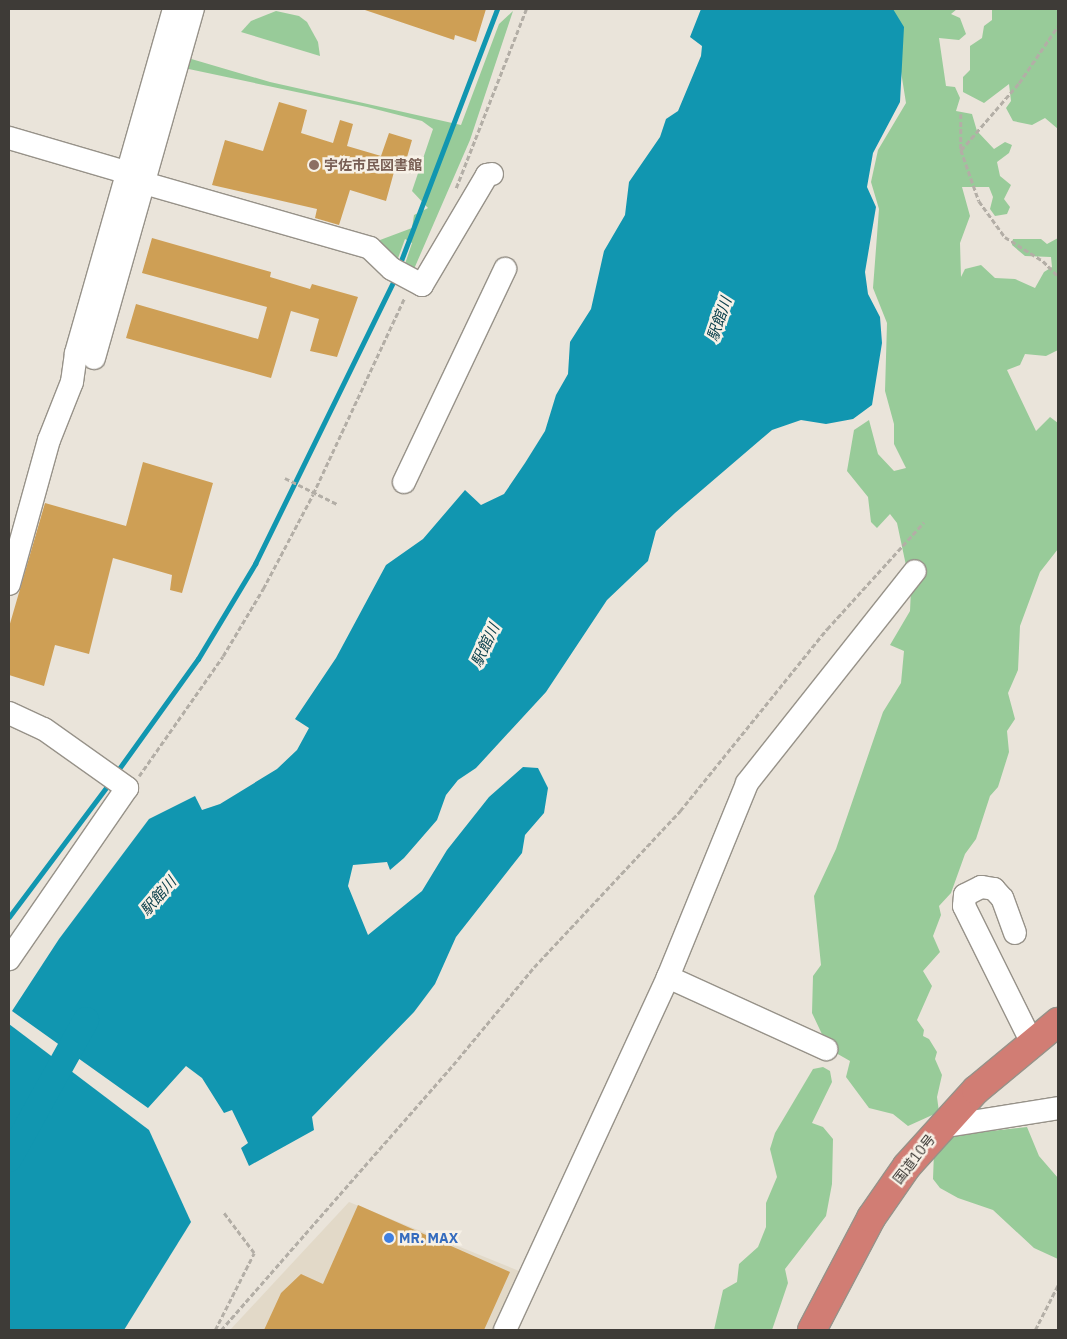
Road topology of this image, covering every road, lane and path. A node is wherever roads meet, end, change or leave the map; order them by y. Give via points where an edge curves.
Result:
1 (174, 9) edge
2 (193, 9) edge
3 (526, 9) edge
4 (1058, 26) edge
5 (962, 114) dead end
6 (9, 138) edge
7 (962, 150) junction
8 (492, 174) dead end
9 (139, 178) junction
10 (456, 190) dead end
11 (505, 269) dead end
12 (1058, 276) edge
13 (413, 280) junction
14 (285, 478) dead end
15 (404, 482) dead end
16 (312, 494) junction
17 (337, 504) dead end
18 (924, 522) dead end
19 (915, 571) dead end
20 (9, 584) edge
21 (9, 713) edge
22 (127, 788) junction
23 (1015, 933) dead end
24 (9, 959) edge
25 (668, 977) junction
26 (1058, 1022) edge
27 (1031, 1041) junction
28 (826, 1049) dead end
29 (1058, 1108) edge
30 (940, 1126) junction
31 (223, 1212) dead end
32 (1058, 1285) edge
33 (214, 1330) edge
34 (221, 1330) edge
35 (505, 1330) edge
36 (812, 1330) edge
37 (1035, 1330) edge

1 - 9 street
2 - 9 street
3 - 10 path
4 - 7 path via 1023,78
5 - 7 path
6 - 9 street
7 - 12 path via 975,192 998,229
8 - 13 street via 487,175 425,283
9 - 13 street via 370,248 392,269
9 - 20 street via 85,356 49,440
11 - 15 street
13 - 16 path
14 - 16 path
16 - 17 path
16 - 22 path via 223,656
18 - 34 path via 827,629 680,811 534,967 454,1065
19 - 25 street via 747,783
21 - 22 street via 44,730
22 - 24 street
23 - 27 street via 1002,898 994,889 982,887 965,895 964,906
25 - 28 street
25 - 35 street
26 - 27 highway, 国道10号
27 - 30 highway, 国道10号
29 - 30 street
30 - 36 highway, 国道10号 via 871,1218
31 - 33 path via 254,1253
32 - 37 path

